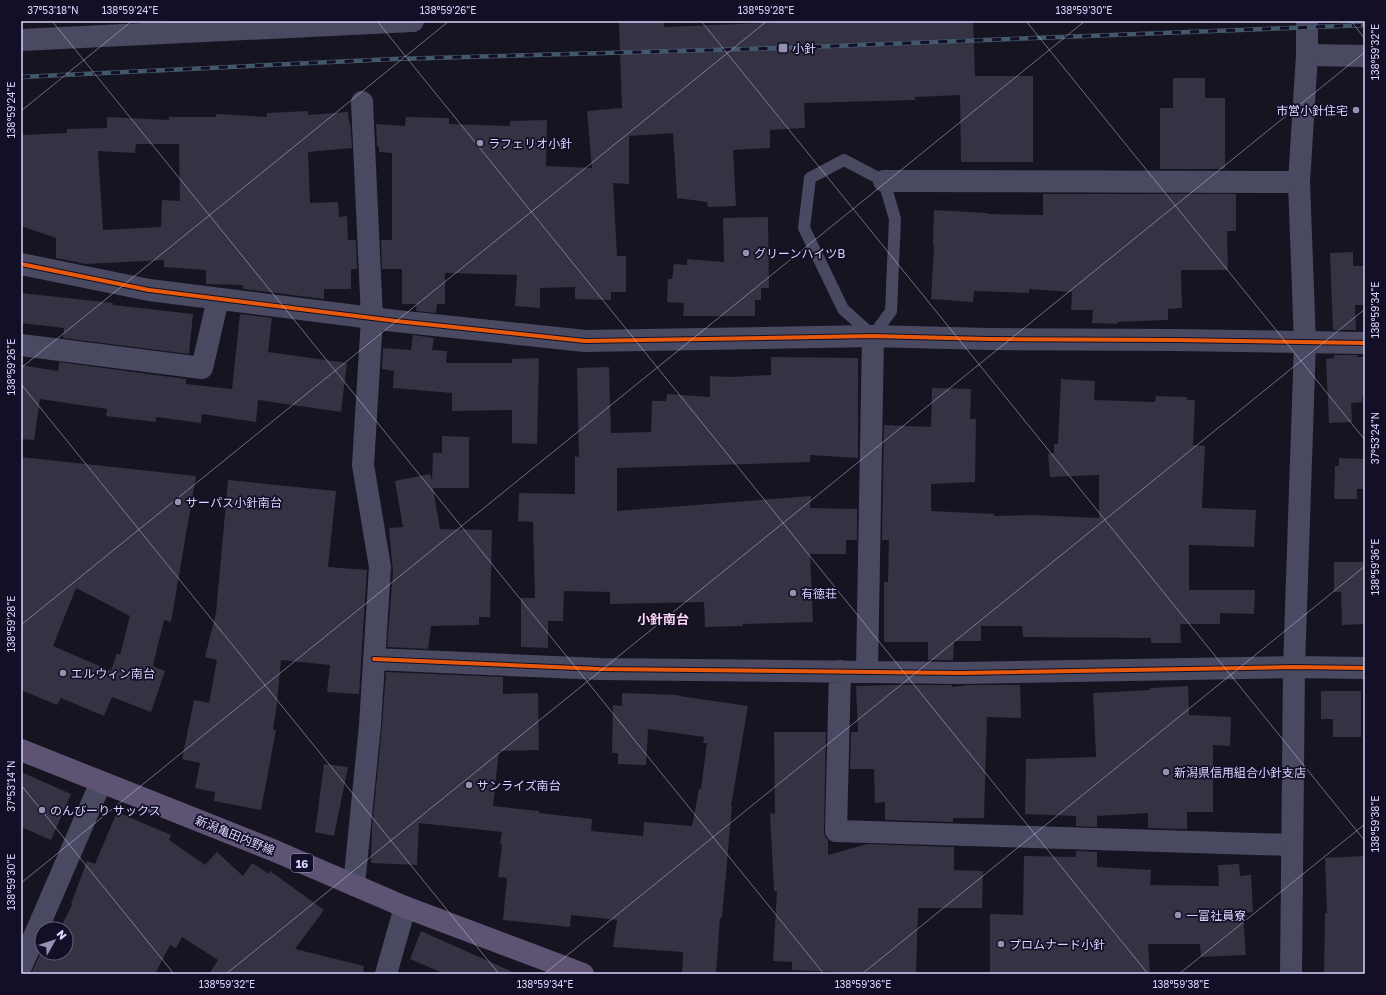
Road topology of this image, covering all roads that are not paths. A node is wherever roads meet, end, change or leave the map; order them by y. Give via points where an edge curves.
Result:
1 (412, 21) edge
2 (1307, 21) edge
3 (359, 22) edge
4 (21, 40) edge
5 (1307, 55) junction
6 (1365, 56) edge
7 (362, 102) dead end
8 (884, 181) junction
9 (1299, 182) junction
10 (21, 264) edge
11 (218, 298) junction
12 (372, 318) junction
13 (873, 336) junction
14 (1305, 343) junction
15 (1365, 343) edge
16 (21, 345) edge
17 (374, 659) junction
18 (1294, 667) junction
19 (1365, 668) edge
20 (840, 671) junction
21 (866, 672) junction
22 (21, 750) edge
23 (101, 782) junction
24 (1292, 845) junction
25 (354, 885) junction
26 (405, 907) junction
27 (21, 967) edge
28 (386, 974) edge
29 (584, 974) edge
30 (1291, 974) edge

1 - 3 street
2 - 5 street
3 - 4 street
5 - 6 street
5 - 9 street
7 - 12 street
8 - 9 street
8 - 13 lane via 895,219 891,312
8 - 13 lane via 844,160 810,178 804,228 843,309
9 - 14 street
10 - 11 street via 149,290
11 - 12 street
11 - 16 street via 202,368
12 - 13 street via 585,341
12 - 17 street via 362,465 380,567
13 - 14 street
13 - 21 street
14 - 15 street
14 - 18 street
17 - 20 street via 600,669
17 - 25 street
18 - 19 street
18 - 21 street via 961,673
18 - 24 street
20 - 21 street
20 - 24 street via 836,831
22 - 23 main road, 新潟亀田内野線 / 16
23 - 25 main road, 新潟亀田内野線 / 16
23 - 27 street
24 - 30 street
25 - 26 main road, 新潟亀田内野線 / 16
26 - 28 street
26 - 29 main road, 新潟亀田内野線 / 16

